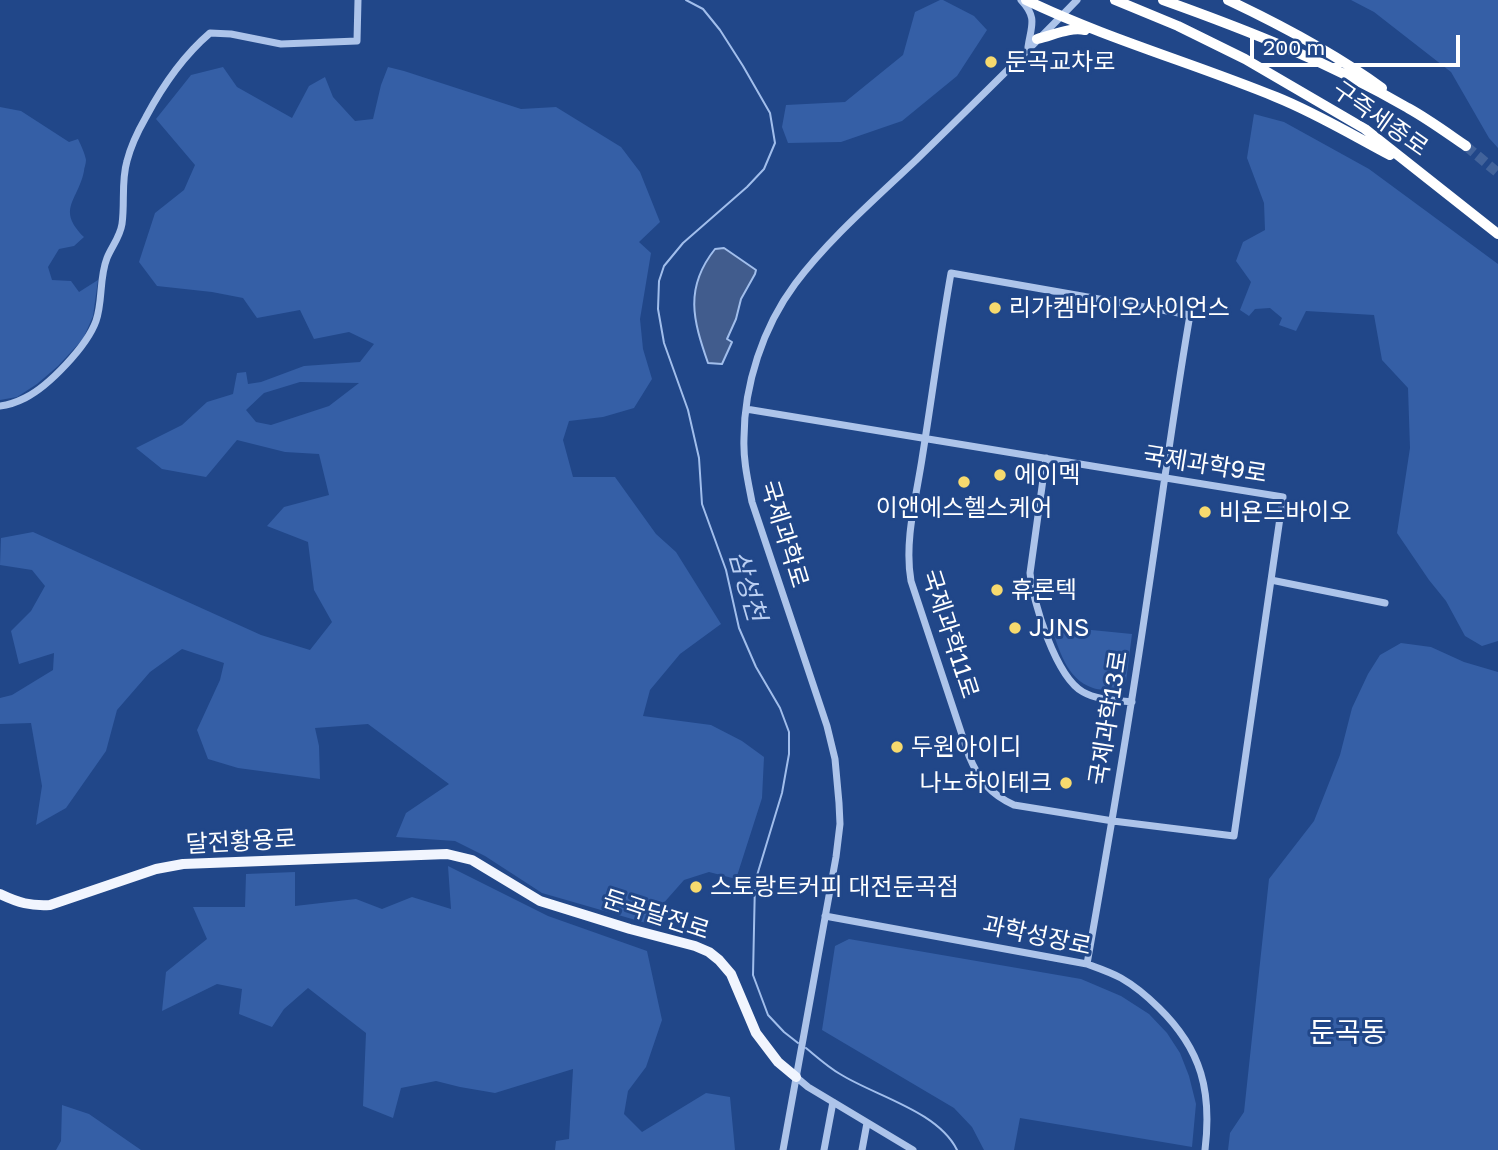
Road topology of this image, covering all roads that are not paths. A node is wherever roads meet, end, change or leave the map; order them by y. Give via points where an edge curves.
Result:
1 (358, 0) edge
2 (1021, 0) edge
3 (1026, 0) edge
4 (1077, 0) edge
5 (1115, 0) edge
6 (1163, 0) edge
7 (1228, 0) edge
8 (1061, 17) junction
9 (1100, 32) junction
10 (1037, 39) junction
11 (1028, 49) junction
12 (1409, 108) junction
13 (1466, 146) tunnel mouth
14 (1412, 165) junction
15 (1498, 234) edge
16 (0, 406) edge
17 (746, 409) junction
18 (925, 439) junction
19 (1045, 458) junction
20 (1165, 478) junction
21 (1271, 580) junction
22 (1385, 603) dead end
23 (1132, 702) junction
24 (1112, 821) junction
25 (489, 870) joint
26 (0, 894) edge
27 (825, 916) junction
28 (1087, 964) junction
29 (796, 1077) junction
30 (833, 1102) junction
31 (867, 1124) junction
32 (900, 1146) edge
33 (783, 1150) edge
34 (824, 1150) edge
35 (862, 1150) edge
36 (913, 1150) edge
37 (1205, 1150) edge

1 - 16 street via 357,41 281,44 210,33 182,60 131,146 122,226 107,258 97,319 88,338 45,384 27,397
2 - 11 street via 1032,14
3 - 8 highway
4 - 8 street, 국제과학로
5 - 14 highway, 구즉세종로 via 1245,59 1365,129
6 - 12 highway, 구즉세종로 via 1277,43
7 - 12 highway via 1364,75
8 - 9 highway
8 - 10 street, 국제과학로
9 - 10 highway via 1067,30
9 - 14 highway via 1313,113
10 - 11 street, 국제과학로
11 - 17 street, 국제과학로 via 839,234 796,283 763,343
12 - 13 highway, 구즉세종로
14 - 15 highway, 구즉세종로
17 - 18 street, 국제과학9로
17 - 27 street, 국제과학로 via 744,440 752,502 835,759 840,824
18 - 19 street, 국제과학9로
18 - 20 street, 국제과학11로 via 951,273 1190,315
18 - 24 street, 국제과학11로 via 908,565 974,767 990,791 1014,805
19 - 20 street, 국제과학9로
19 - 23 street via 1030,573 1037,609 1069,681 1099,698
20 - 21 street, 국제과학9로 via 1283,497
20 - 23 street, 국제과학13로
21 - 22 street
21 - 24 street, 국제과학9로 via 1234,836
23 - 24 street, 국제과학13로
24 - 28 street, 국제과학13로
25 - 26 main road, 달전황용로 via 447,854 183,864 50,905 19,903
25 - 29 main road, 둔곡달전로 via 540,901 709,952 731,974 756,1033
27 - 28 street, 과학성장로
27 - 29 street, 국제과학로
28 - 37 street, 과학성장로 via 1122,979 1150,999 1188,1044 1204,1082 1209,1114
29 - 30 street
29 - 33 street, 국제과학로
30 - 31 street
30 - 34 street
31 - 32 street
31 - 35 street
32 - 36 street

